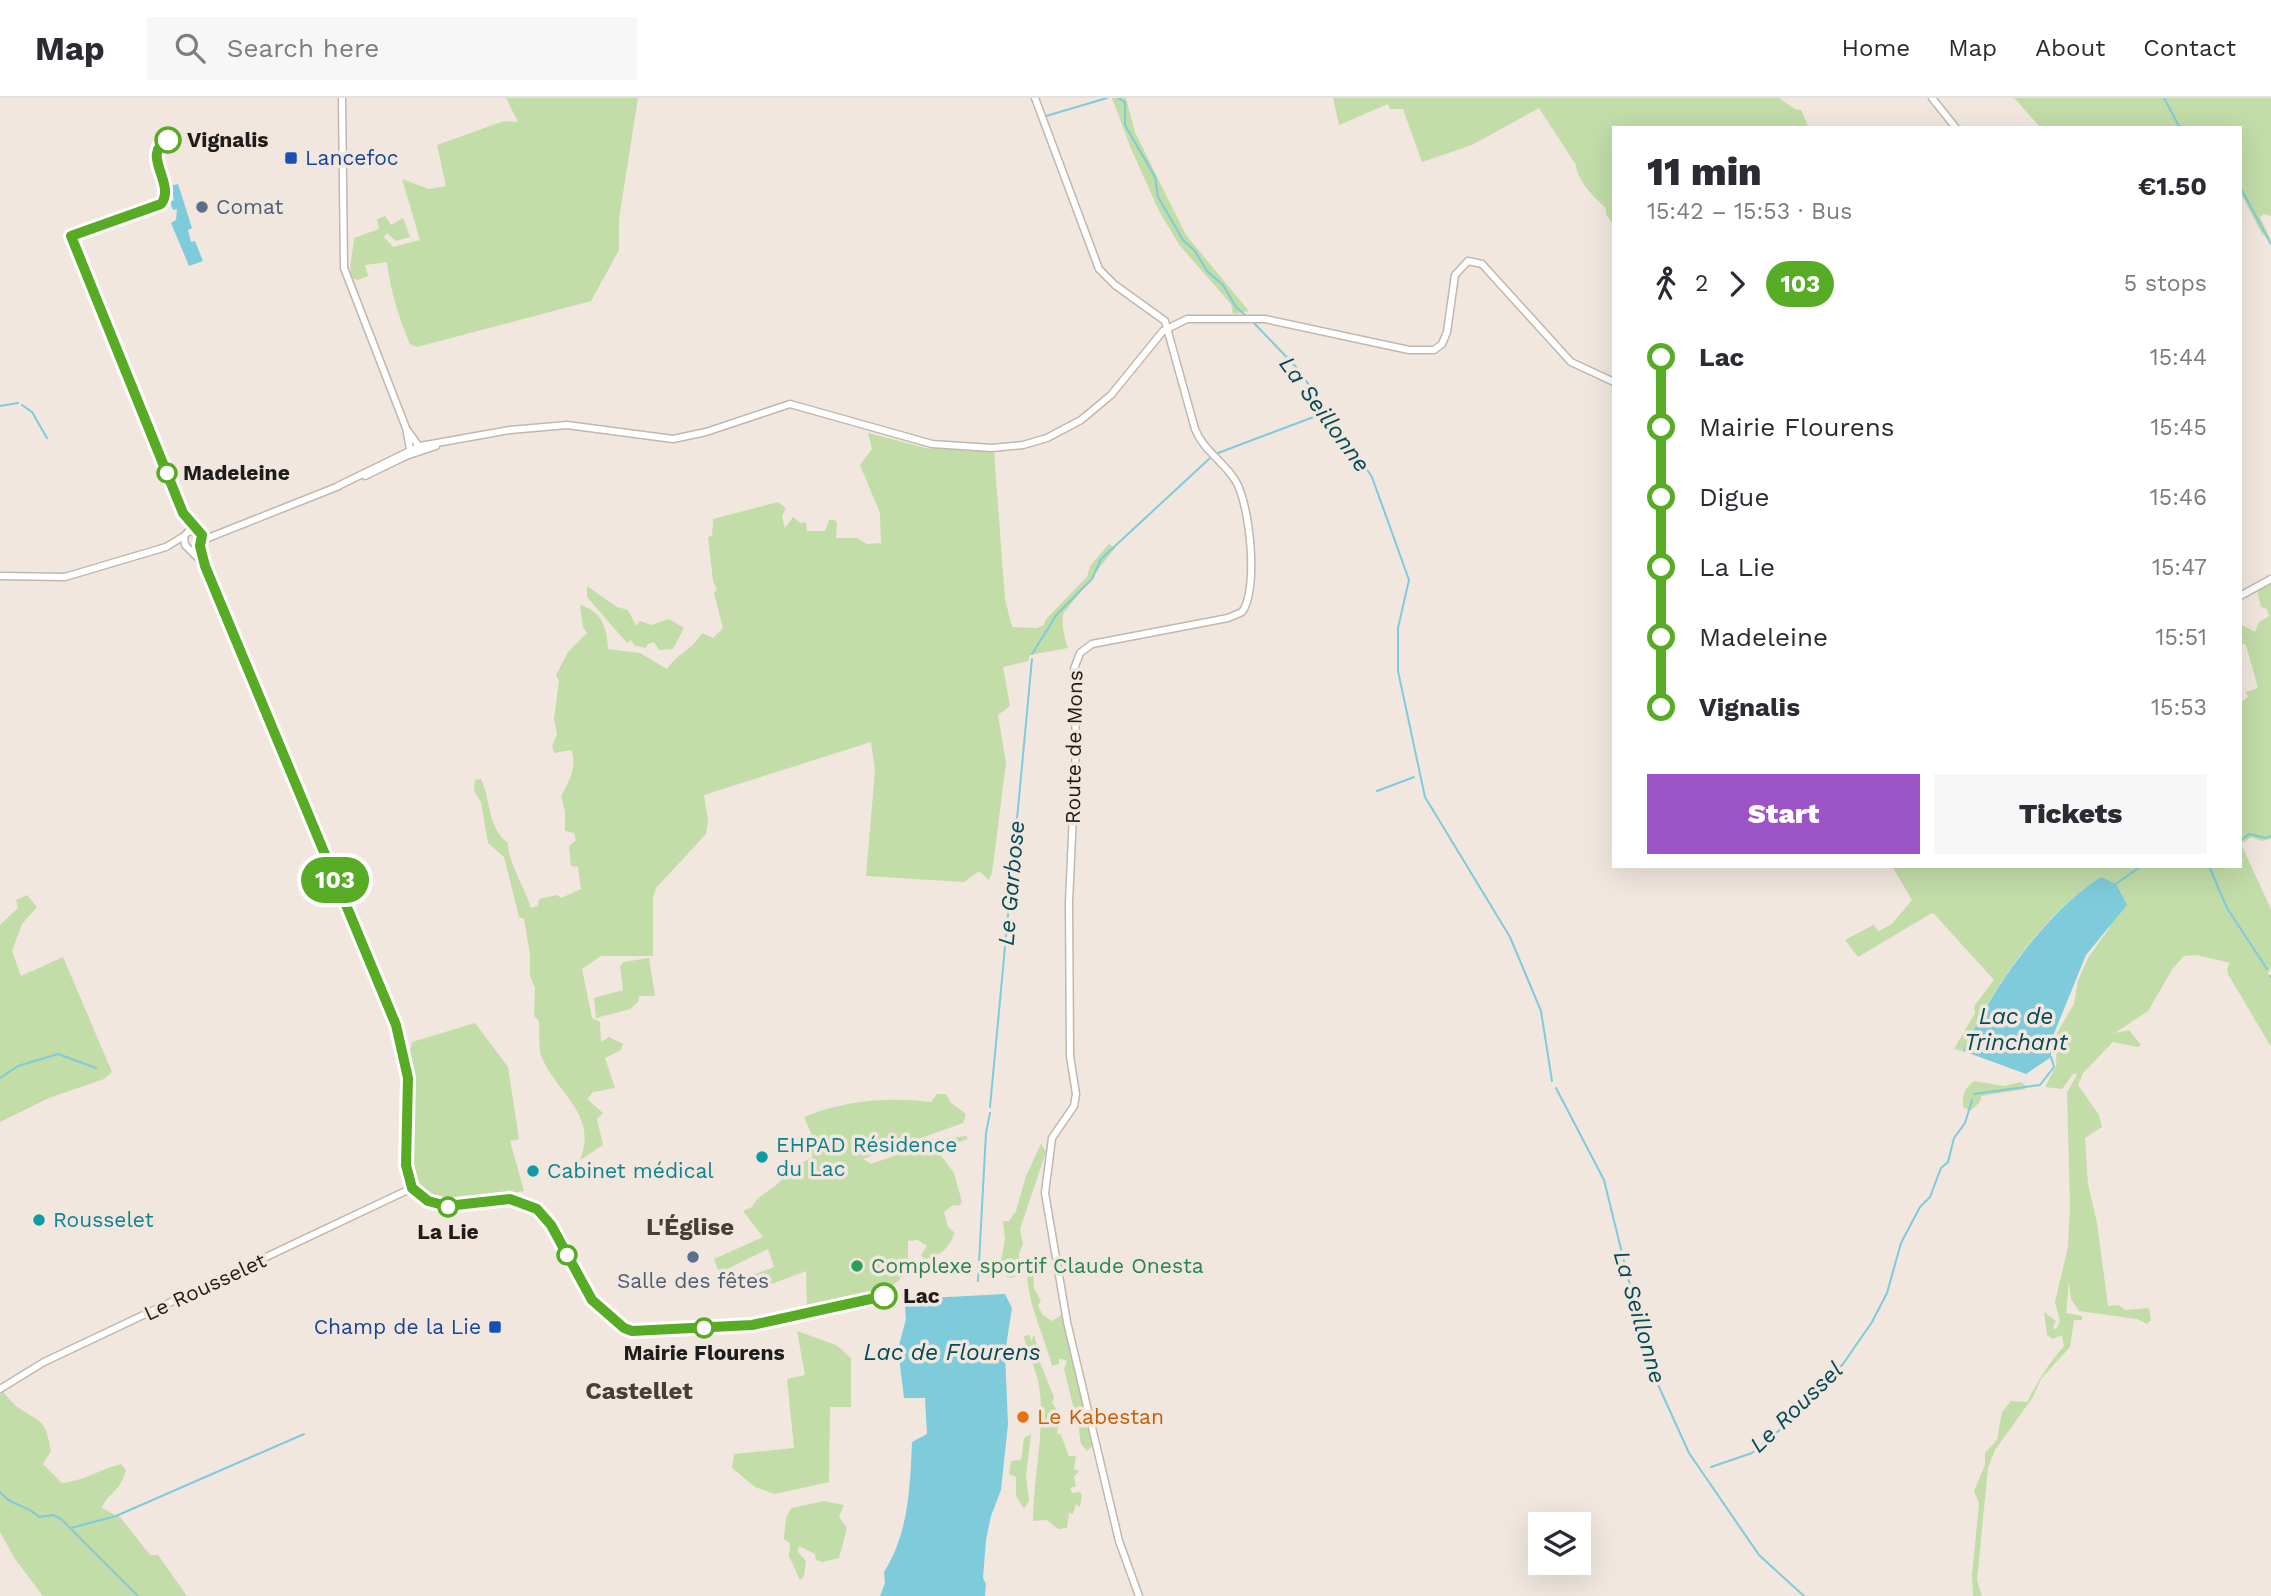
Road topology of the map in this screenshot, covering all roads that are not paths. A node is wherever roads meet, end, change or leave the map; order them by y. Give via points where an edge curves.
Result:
1 (342, 98) edge
2 (1035, 98) edge
3 (1932, 98) edge
4 (1954, 126) edge
5 (1167, 328) junction
6 (1612, 381) edge
7 (406, 428) junction
8 (421, 448) junction
9 (410, 451) junction
10 (184, 536) junction
11 (201, 540) junction
12 (185, 545) junction
13 (166, 547) junction
14 (192, 549) junction
15 (205, 566) junction
16 (0, 576) edge
17 (2271, 579) edge
18 (2242, 595) edge
19 (0, 1389) edge
20 (1139, 1596) edge

1 - 7 street via 345,268
2 - 5 street via 1099,269 1165,321
3 - 4 street
5 - 6 street via 1187,319 1263,319 1427,352 1445,339 1458,269 1474,260 1571,362
5 - 8 street via 1111,395 1082,420 1047,439 1011,447 913,440 790,404 673,439 567,425 510,430
5 - 20 street, Route de Mons via 1197,436 1230,473 1242,495 1249,535 1250,596 1237,616 1098,643 1083,650 1075,663 1069,902 1070,1056 1076,1094 1074,1106 1050,1145 1046,1205 1060,1290 1102,1470 1123,1554
7 - 8 street
7 - 9 street
8 - 9 street
9 - 11 street via 338,486
10 - 11 street via 191,530
10 - 12 street
10 - 13 street
11 - 14 street
11 - 15 street
12 - 13 street
12 - 14 street
13 - 16 street via 65,577
14 - 15 street
15 - 19 street, Le Rousselet via 396,1025 408,1078 406,1165 412,1188 44,1362
17 - 18 street

